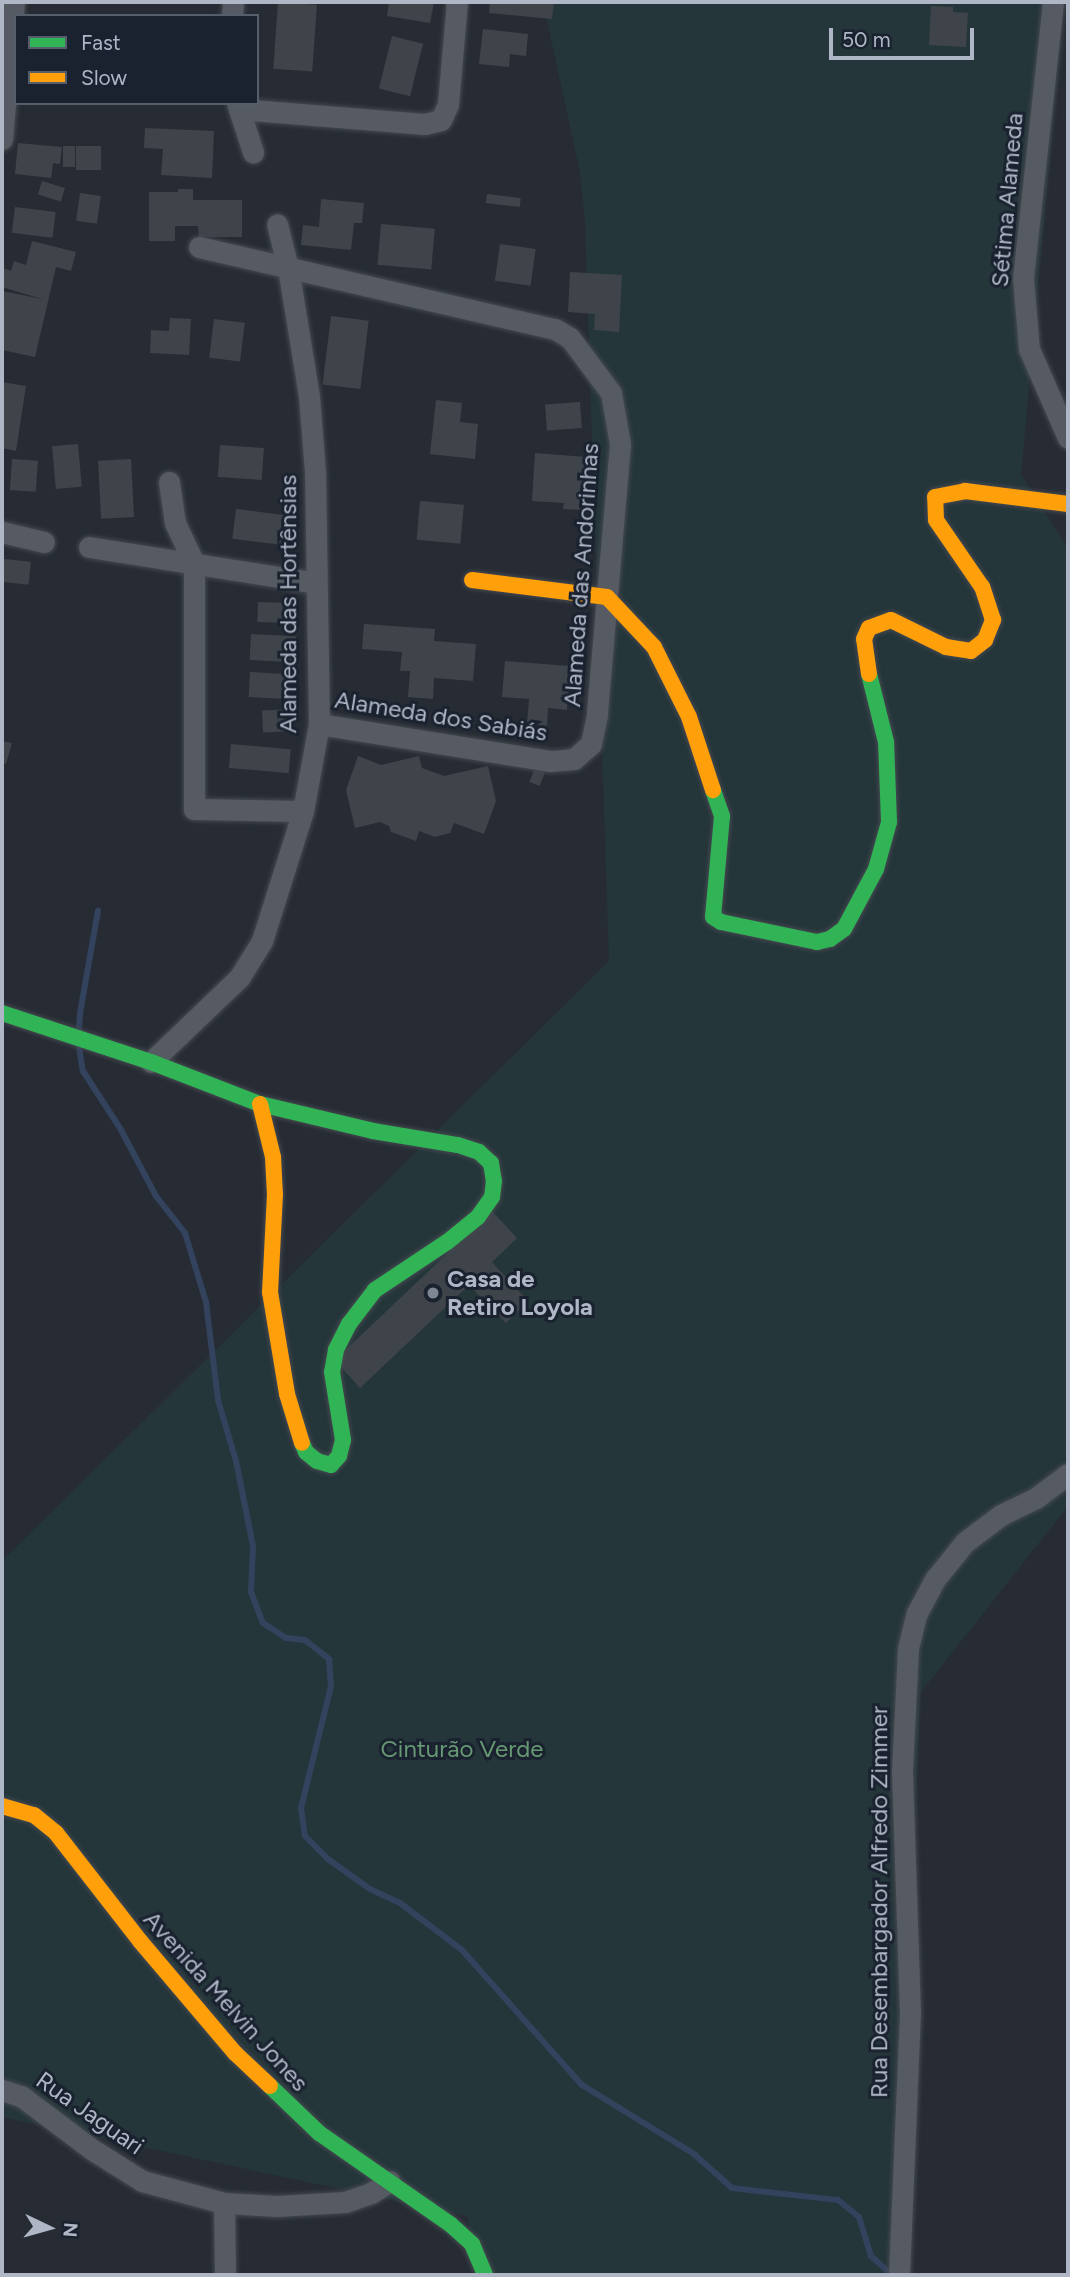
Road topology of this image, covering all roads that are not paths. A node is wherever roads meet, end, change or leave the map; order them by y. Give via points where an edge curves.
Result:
1 (14, 2) edge
2 (457, 2) edge
3 (1053, 2) edge
4 (238, 106) edge
5 (2, 139) edge
6 (254, 152) dead end
7 (277, 224) dead end
8 (199, 247) dead end
9 (288, 268) junction
10 (1068, 438) edge
11 (169, 482) dead end
12 (1068, 504) edge
13 (2, 532) edge
14 (44, 542) dead end
15 (89, 547) dead end
16 (194, 564) junction
17 (472, 580) dead end
18 (316, 583) junction
19 (607, 597) junction
20 (319, 724) junction
21 (591, 744) joint
22 (303, 811) junction
23 (2, 1013) edge
24 (151, 1062) junction
25 (260, 1104) junction
26 (1068, 1474) edge
27 (2, 1806) edge
28 (2, 2090) edge
29 (390, 2181) junction
30 (224, 2203) junction
31 (899, 2268) edge
32 (225, 2275) edge
33 (485, 2275) edge

1 - 5 street
2 - 4 street via 448,104 441,120 424,124
3 - 10 street, Sétima Alameda via 1023,278 1029,349
4 - 6 street
7 - 9 street, Alameda das Hortênsias
8 - 9 street, Alameda das Andorinhas
9 - 18 street, Alameda das Hortênsias via 309,396
9 - 19 street, Alameda das Andorinhas via 555,329 570,338 611,393 620,444
11 - 16 street via 175,523
12 - 19 street via 965,491 935,497 936,520 982,587 993,620 985,640 971,651 946,647 891,620 869,628 864,639 865,660 886,742 889,822 876,869 844,929 817,942 713,917 722,816 689,717 653,647
13 - 14 street
15 - 16 street
16 - 18 street
16 - 22 street via 194,808
17 - 19 street
18 - 20 street, Alameda das Hortênsias
19 - 21 street, Alameda das Andorinhas
20 - 21 street, Alameda dos Sabiás via 550,761 574,759
20 - 22 street, Alameda das Hortênsias
22 - 24 street, Alameda das Hortênsias via 256,950 239,978
23 - 24 street
24 - 25 street
25 - 25 street via 273,1157 270,1292 287,1394 306,1452 331,1465 343,1440 332,1372 336,1350 349,1324 375,1290 478,1217 492,1197 491,1163 479,1152 458,1145 373,1131
26 - 31 street, Rua Desembargador Alfredo Zimmer via 965,1542 936,1578 917,1613 908,1648 902,1771 910,2012
27 - 29 street, Avenida Melvin Jones via 34,1815 56,1833 235,2053 319,2133
28 - 30 street, Rua Jaguari via 21,2096 142,2181
29 - 30 street, Rua Jaguari via 345,2202
29 - 33 street, Avenida Melvin Jones via 472,2244
30 - 32 street

